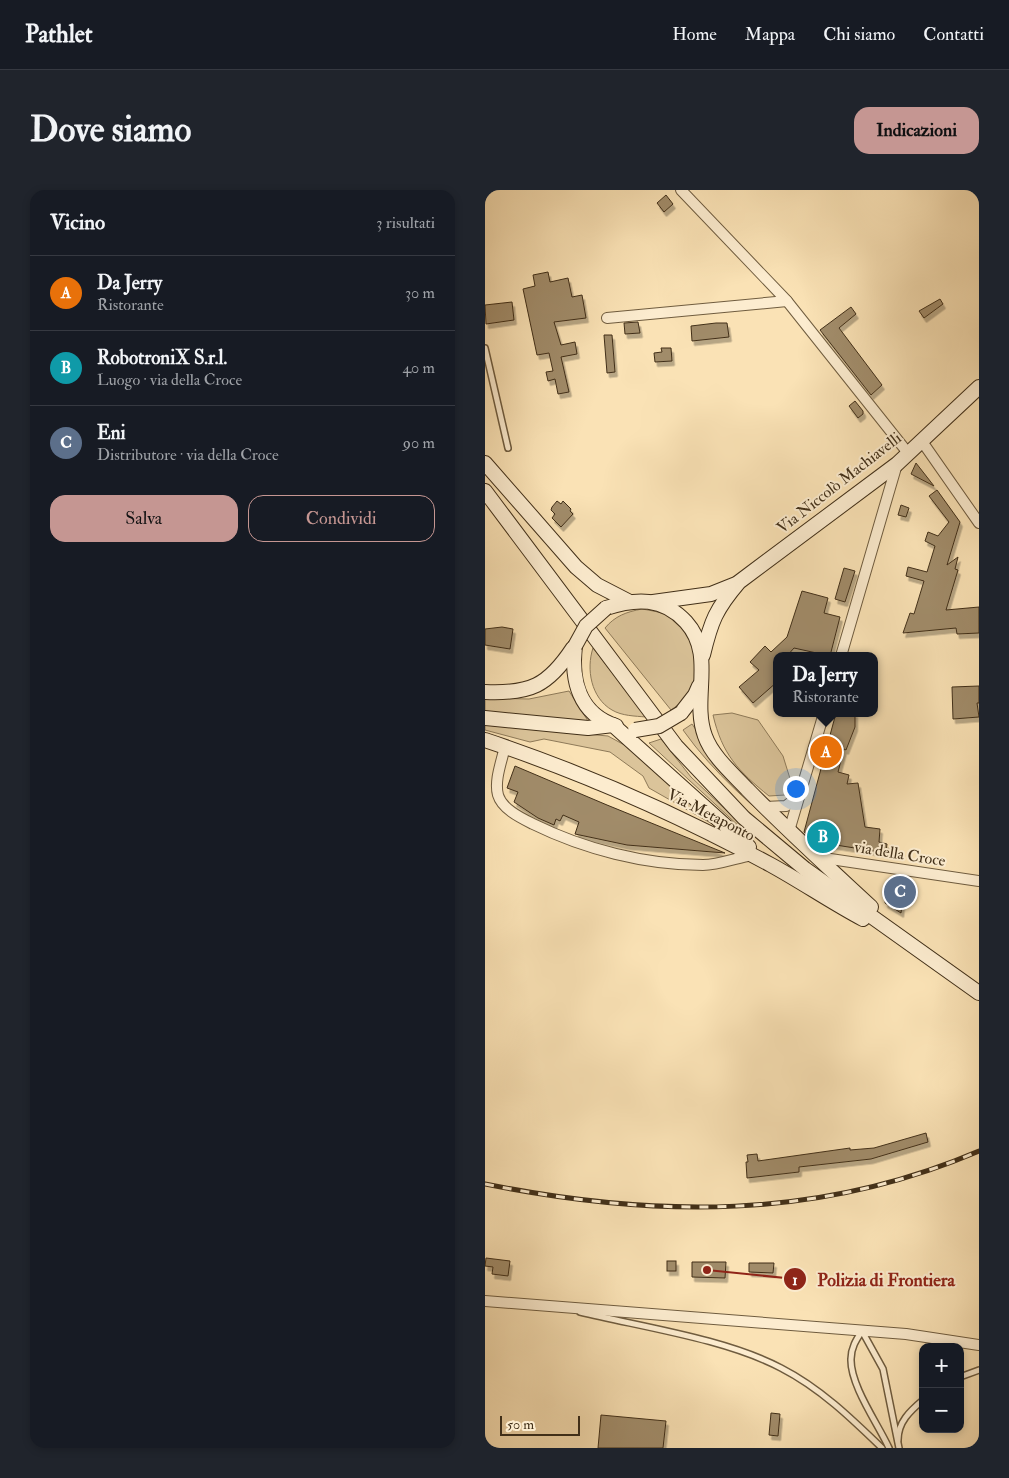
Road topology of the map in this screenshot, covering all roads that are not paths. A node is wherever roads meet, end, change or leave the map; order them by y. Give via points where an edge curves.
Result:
1 (681, 190) edge
2 (787, 301) junction
3 (607, 318) dead end
4 (485, 348) edge
5 (979, 387) edge
6 (921, 440) junction
7 (508, 448) dead end
8 (907, 453) junction
9 (485, 463) edge
10 (897, 464) junction
11 (485, 491) edge
12 (979, 523) edge
13 (739, 582) junction
14 (628, 601) junction
15 (652, 602) junction
16 (575, 646) junction
17 (842, 652) edge
18 (702, 658) junction
19 (701, 680) junction
20 (485, 692) edge
21 (823, 717) edge
22 (485, 718) edge
23 (613, 725) junction
24 (485, 740) edge
25 (505, 746) junction
26 (800, 795) junction
27 (765, 807) junction
28 (789, 831) junction
29 (751, 855) junction
30 (817, 857) junction
31 (772, 866) junction
32 (979, 881) edge
33 (910, 943) junction
34 (979, 993) edge
35 (485, 1301) edge
36 (551, 1306) junction
37 (862, 1331) junction
38 (979, 1345) edge
39 (979, 1370) edge
40 (964, 1376) edge
41 (919, 1404) edge
42 (898, 1447) edge
43 (882, 1448) edge
44 (889, 1448) edge

1 - 2 street
2 - 3 street
2 - 8 street
4 - 7 lane
5 - 6 main road, Via Niccolò Machiavelli
6 - 8 main road, Via Niccolò Machiavelli
6 - 12 street
8 - 10 main road, Via Niccolò Machiavelli
9 - 14 main road via 575,567 597,585
10 - 13 main road, Via Niccolò Machiavelli
10 - 17 street
11 - 33 main road via 676,746 744,818 805,869
13 - 15 main road via 711,594
13 - 18 main road via 711,621
14 - 15 main road
14 - 16 main road, bridge via 606,608 586,626
15 - 18 main road via 673,610 687,623 699,642
16 - 20 main road via 561,667 542,683 524,691
16 - 23 main road via 572,666 577,689 592,711
18 - 19 main road
19 - 23 main road, bridge via 695,695 681,713 659,726 635,730
19 - 27 main road via 701,720 705,737 727,768
21 - 26 street
22 - 23 main road via 588,728
23 - 31 main road via 726,829
24 - 25 main road, Via Metaponto
25 - 29 main road, Via Metaponto via 641,799
25 - 29 street via 498,796 506,808 553,834 604,851 704,866
26 - 27 street via 787,806
26 - 28 street
27 - 28 main road
28 - 30 main road
29 - 31 main road, Via Metaponto
30 - 32 street, via della Croce
30 - 33 main road
31 - 33 main road, Via Metaponto via 826,899
33 - 34 main road
35 - 36 street
36 - 37 street
36 - 43 lane via 713,1343 773,1364 806,1382
37 - 38 street
37 - 42 lane via 883,1369
37 - 44 lane via 851,1358 853,1375
39 - 40 lane
41 - 42 lane via 900,1427

